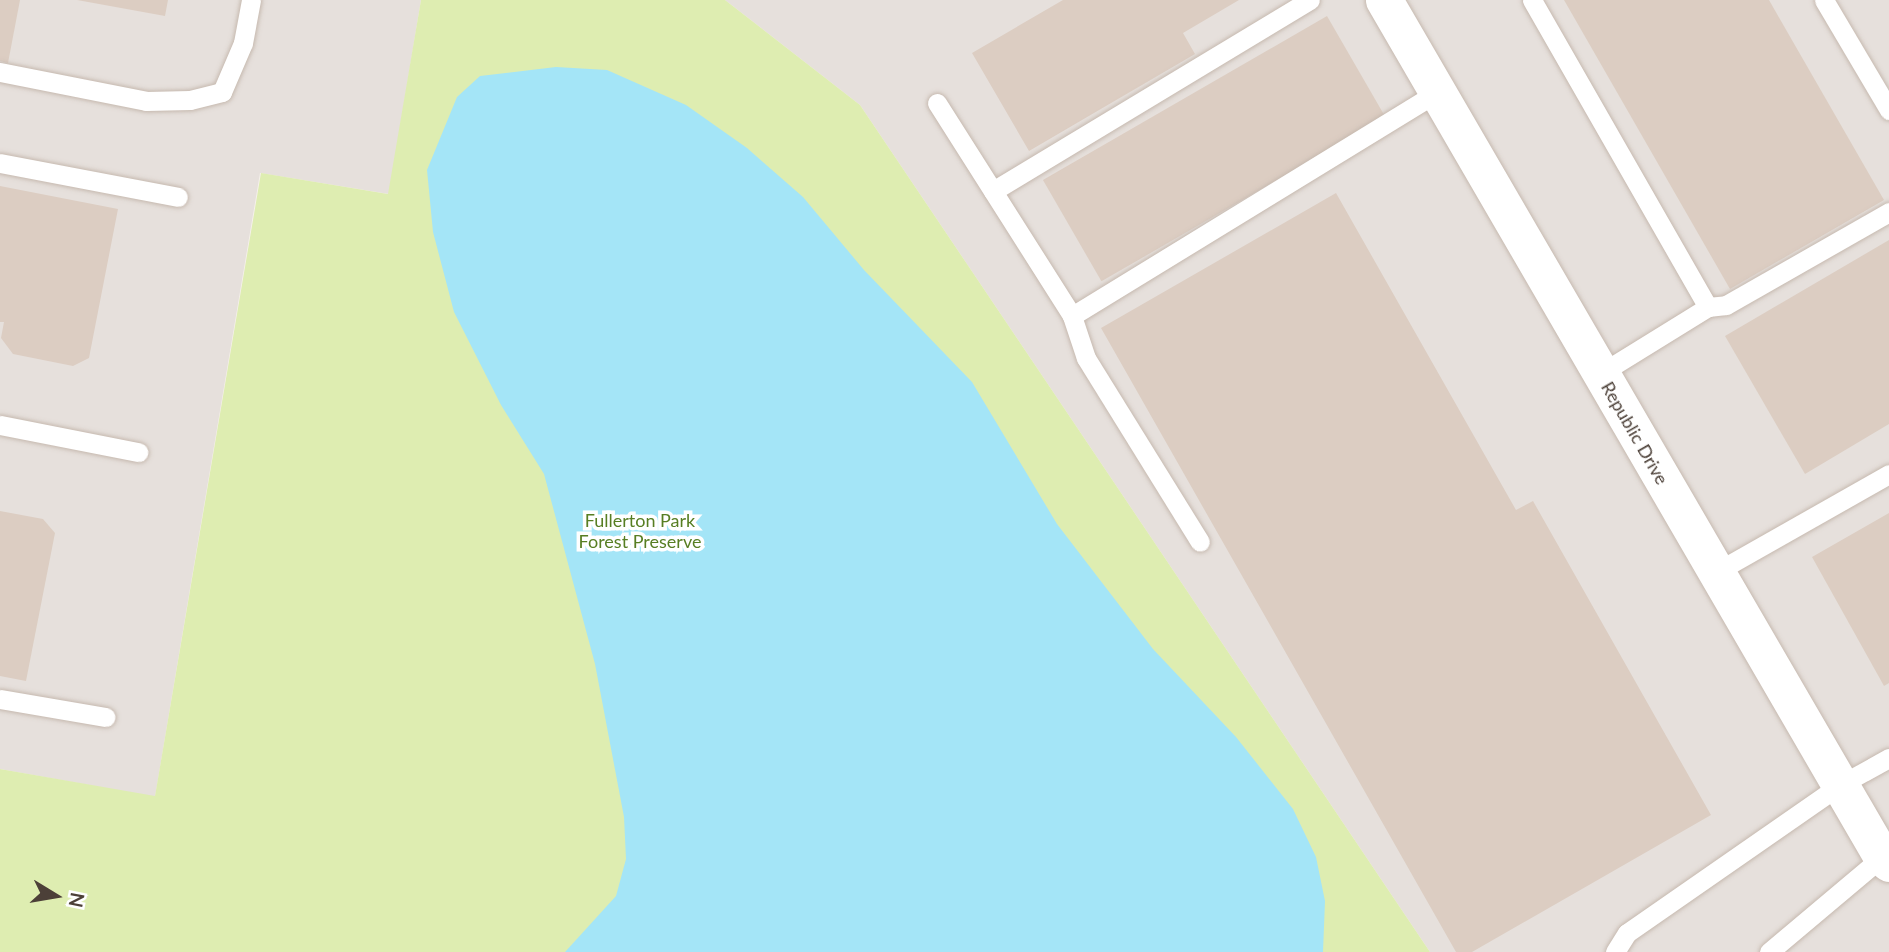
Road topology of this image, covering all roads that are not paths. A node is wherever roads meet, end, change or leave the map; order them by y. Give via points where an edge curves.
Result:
1 (251, 0) edge
2 (1310, 0) edge
3 (1384, 0) edge
4 (1532, 0) edge
5 (1824, 0) edge
6 (0, 72) edge
7 (1438, 92) junction
8 (937, 103) dead end
9 (1889, 110) edge
10 (0, 163) edge
11 (993, 191) junction
12 (178, 197) dead end
13 (1889, 212) edge
14 (1708, 307) junction
15 (1072, 316) junction
16 (1601, 373) junction
17 (0, 425) edge
18 (138, 452) dead end
19 (1889, 474) edge
20 (1200, 542) dead end
21 (1716, 572) junction
22 (0, 699) edge
23 (105, 717) dead end
24 (1889, 758) edge
25 (1840, 785) junction
26 (1886, 860) edge
27 (1615, 952) edge
28 (1769, 952) edge

1 - 6 lane via 243,43 222,92 190,100 146,101
2 - 11 lane
3 - 7 street, Republic Drive
4 - 14 lane
5 - 9 lane
7 - 15 lane
7 - 16 street, Republic Drive
8 - 11 lane
10 - 12 lane
11 - 15 lane
13 - 14 lane via 1727,306
14 - 16 lane
15 - 20 lane via 1086,358
16 - 21 street, Republic Drive
17 - 18 lane
19 - 21 lane
21 - 25 street, Republic Drive
22 - 23 lane
24 - 25 lane
25 - 26 street, Republic Drive
25 - 27 lane via 1627,933
26 - 28 lane

